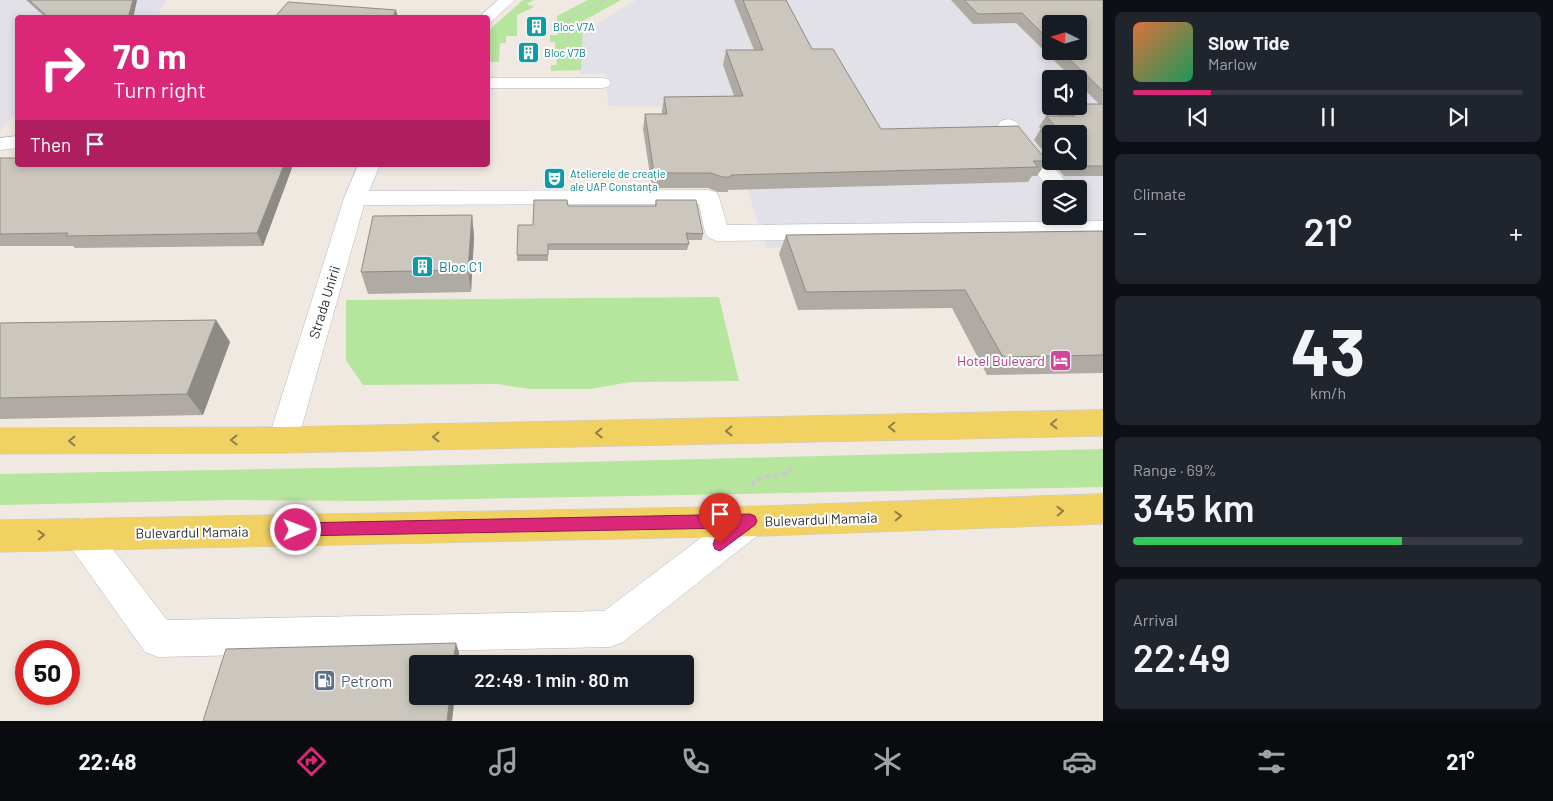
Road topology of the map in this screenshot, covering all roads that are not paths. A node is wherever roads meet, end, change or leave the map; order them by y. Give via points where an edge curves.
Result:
1 (507, 0) edge
2 (490, 15) edge
3 (490, 83) edge
4 (602, 83) dead end
5 (1008, 125) edge
6 (15, 142) edge
7 (0, 144) edge
8 (368, 167) edge
9 (1053, 180) edge
10 (355, 198) junction
11 (1087, 219) edge
12 (1098, 229) edge
13 (1103, 423) edge
14 (283, 440) junction
15 (0, 441) edge
16 (752, 507) junction
17 (1103, 509) edge
18 (81, 534) junction
19 (0, 536) edge

1 - 2 street
3 - 4 street
5 - 9 street
6 - 7 street
8 - 10 street, Strada Unirii
10 - 12 street via 708,197 718,233
10 - 14 street, Strada Unirii
11 - 12 street
13 -> 14 main road
14 -> 15 main road
16 -> 17 main road, Bulevardul Mamaia
16 - 18 main road, Bulevardul Mamaia
16 - 18 street via 610,630 158,639
19 -> 18 main road, Bulevardul Mamaia

